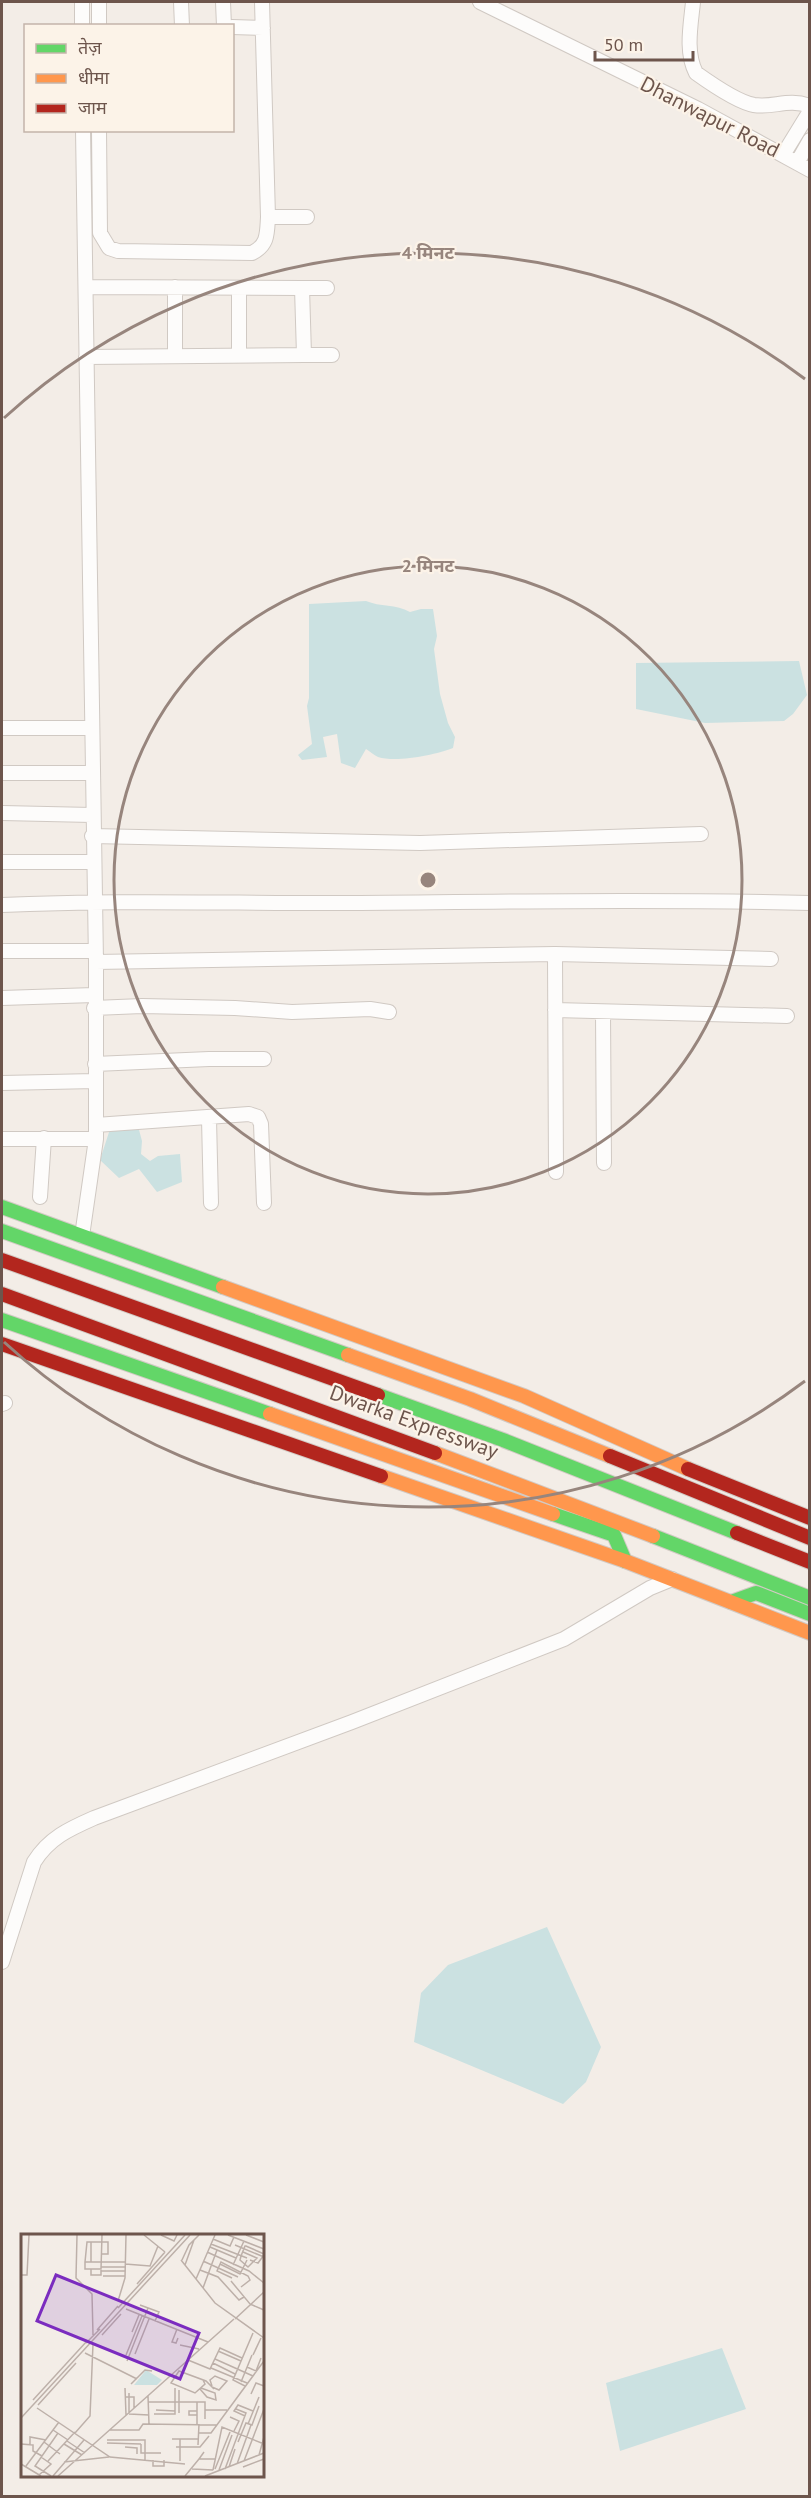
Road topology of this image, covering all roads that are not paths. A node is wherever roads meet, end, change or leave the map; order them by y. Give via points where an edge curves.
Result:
1 (82, 2) edge
2 (99, 2) edge
3 (181, 2) edge
4 (223, 2) edge
5 (262, 2) edge
6 (480, 2) edge
7 (693, 2) edge
8 (82, 24) edge
9 (99, 24) edge
10 (182, 24) edge
11 (224, 24) edge
12 (234, 27) edge
13 (263, 28) junction
14 (810, 106) edge
15 (810, 111) edge
16 (83, 132) edge
17 (99, 132) edge
18 (810, 140) edge
19 (783, 155) junction
20 (803, 166) edge
21 (268, 217) junction
22 (308, 217) dead end
23 (86, 287) junction
24 (175, 287) junction
25 (239, 288) junction
26 (302, 288) junction
27 (327, 288) dead end
28 (239, 355) junction
29 (304, 355) junction
30 (332, 355) dead end
31 (176, 356) junction
32 (86, 357) junction
33 (2, 728) edge
34 (91, 728) junction
35 (2, 773) edge
36 (92, 773) junction
37 (2, 813) edge
38 (92, 814) junction
39 (701, 834) dead end
40 (92, 836) junction
41 (2, 862) edge
42 (93, 862) junction
43 (93, 901) junction
44 (810, 903) edge
45 (2, 905) edge
46 (2, 951) edge
47 (555, 954) junction
48 (95, 956) junction
49 (771, 959) dead end
50 (2, 998) edge
51 (94, 1002) junction
52 (555, 1010) junction
53 (389, 1012) dead end
54 (603, 1013) junction
55 (787, 1016) dead end
56 (264, 1059) dead end
57 (95, 1064) junction
58 (95, 1081) junction
59 (2, 1083) edge
60 (209, 1119) junction
61 (96, 1132) junction
62 (44, 1138) junction
63 (2, 1139) edge
64 (604, 1163) dead end
65 (556, 1172) dead end
66 (40, 1197) dead end
67 (211, 1203) dead end
68 (264, 1203) dead end
69 (2, 1207) edge
70 (2, 1231) edge
71 (82, 1236) junction
72 (2, 1260) edge
73 (2, 1294) edge
74 (2, 1320) edge
75 (2, 1344) edge
76 (810, 1518) edge
77 (810, 1538) edge
78 (625, 1561) junction
79 (810, 1562) edge
80 (672, 1579) junction
81 (810, 1598) edge
82 (731, 1602) junction
83 (810, 1614) edge
84 (810, 1633) edge
85 (2, 1962) edge

1 - 8 street
2 - 9 street
3 - 10 street
4 - 11 street
5 - 13 street
6 - 19 street, Dhanwapur Road
7 - 14 street via 689,38 696,73 754,105 794,101
12 - 13 street
13 - 21 street
15 - 19 street
16 - 23 street
17 - 21 street via 99,222 100,233 109,248 252,252 266,241
18 - 20 street
19 - 20 street, Dhanwapur Road
21 - 22 street
23 - 24 street
23 - 32 street
24 - 25 street
24 - 31 street
25 - 26 street
25 - 28 street
26 - 27 street
26 - 29 street
28 - 29 street
28 - 31 street
29 - 30 street
31 - 32 street
32 - 34 street
33 - 34 street
34 - 36 street
35 - 36 street
36 - 38 street
37 - 38 street
38 - 40 street
39 - 40 street via 420,843
40 - 42 street
41 - 42 street
42 - 43 street
43 - 44 street
43 - 45 street
43 - 48 street
46 - 48 street
47 - 48 street
47 - 49 street
47 - 52 street
48 - 51 street
50 - 51 street
51 - 53 street via 292,1012
51 - 57 street
52 - 54 street
52 - 65 street
54 - 55 street
54 - 64 street
56 - 57 street
57 - 58 street
58 - 59 street
58 - 61 street
60 - 61 street
60 - 67 street
60 - 68 street via 249,1114 258,1117
61 - 62 street
61 - 71 street
62 - 63 street
62 - 66 street
69 - 71 main road
70 - 77 main road via 470,1399
71 - 76 main road via 524,1396 706,1477
72 - 79 main road, Dwarka Expressway via 503,1440
73 - 81 main road, Dwarka Expressway via 544,1493
74 - 78 main road via 614,1535
75 - 78 main road
78 - 80 main road
80 - 82 main road
80 - 85 street via 564,1639 60,1833 34,1862
82 - 83 main road via 756,1593
82 - 84 main road

